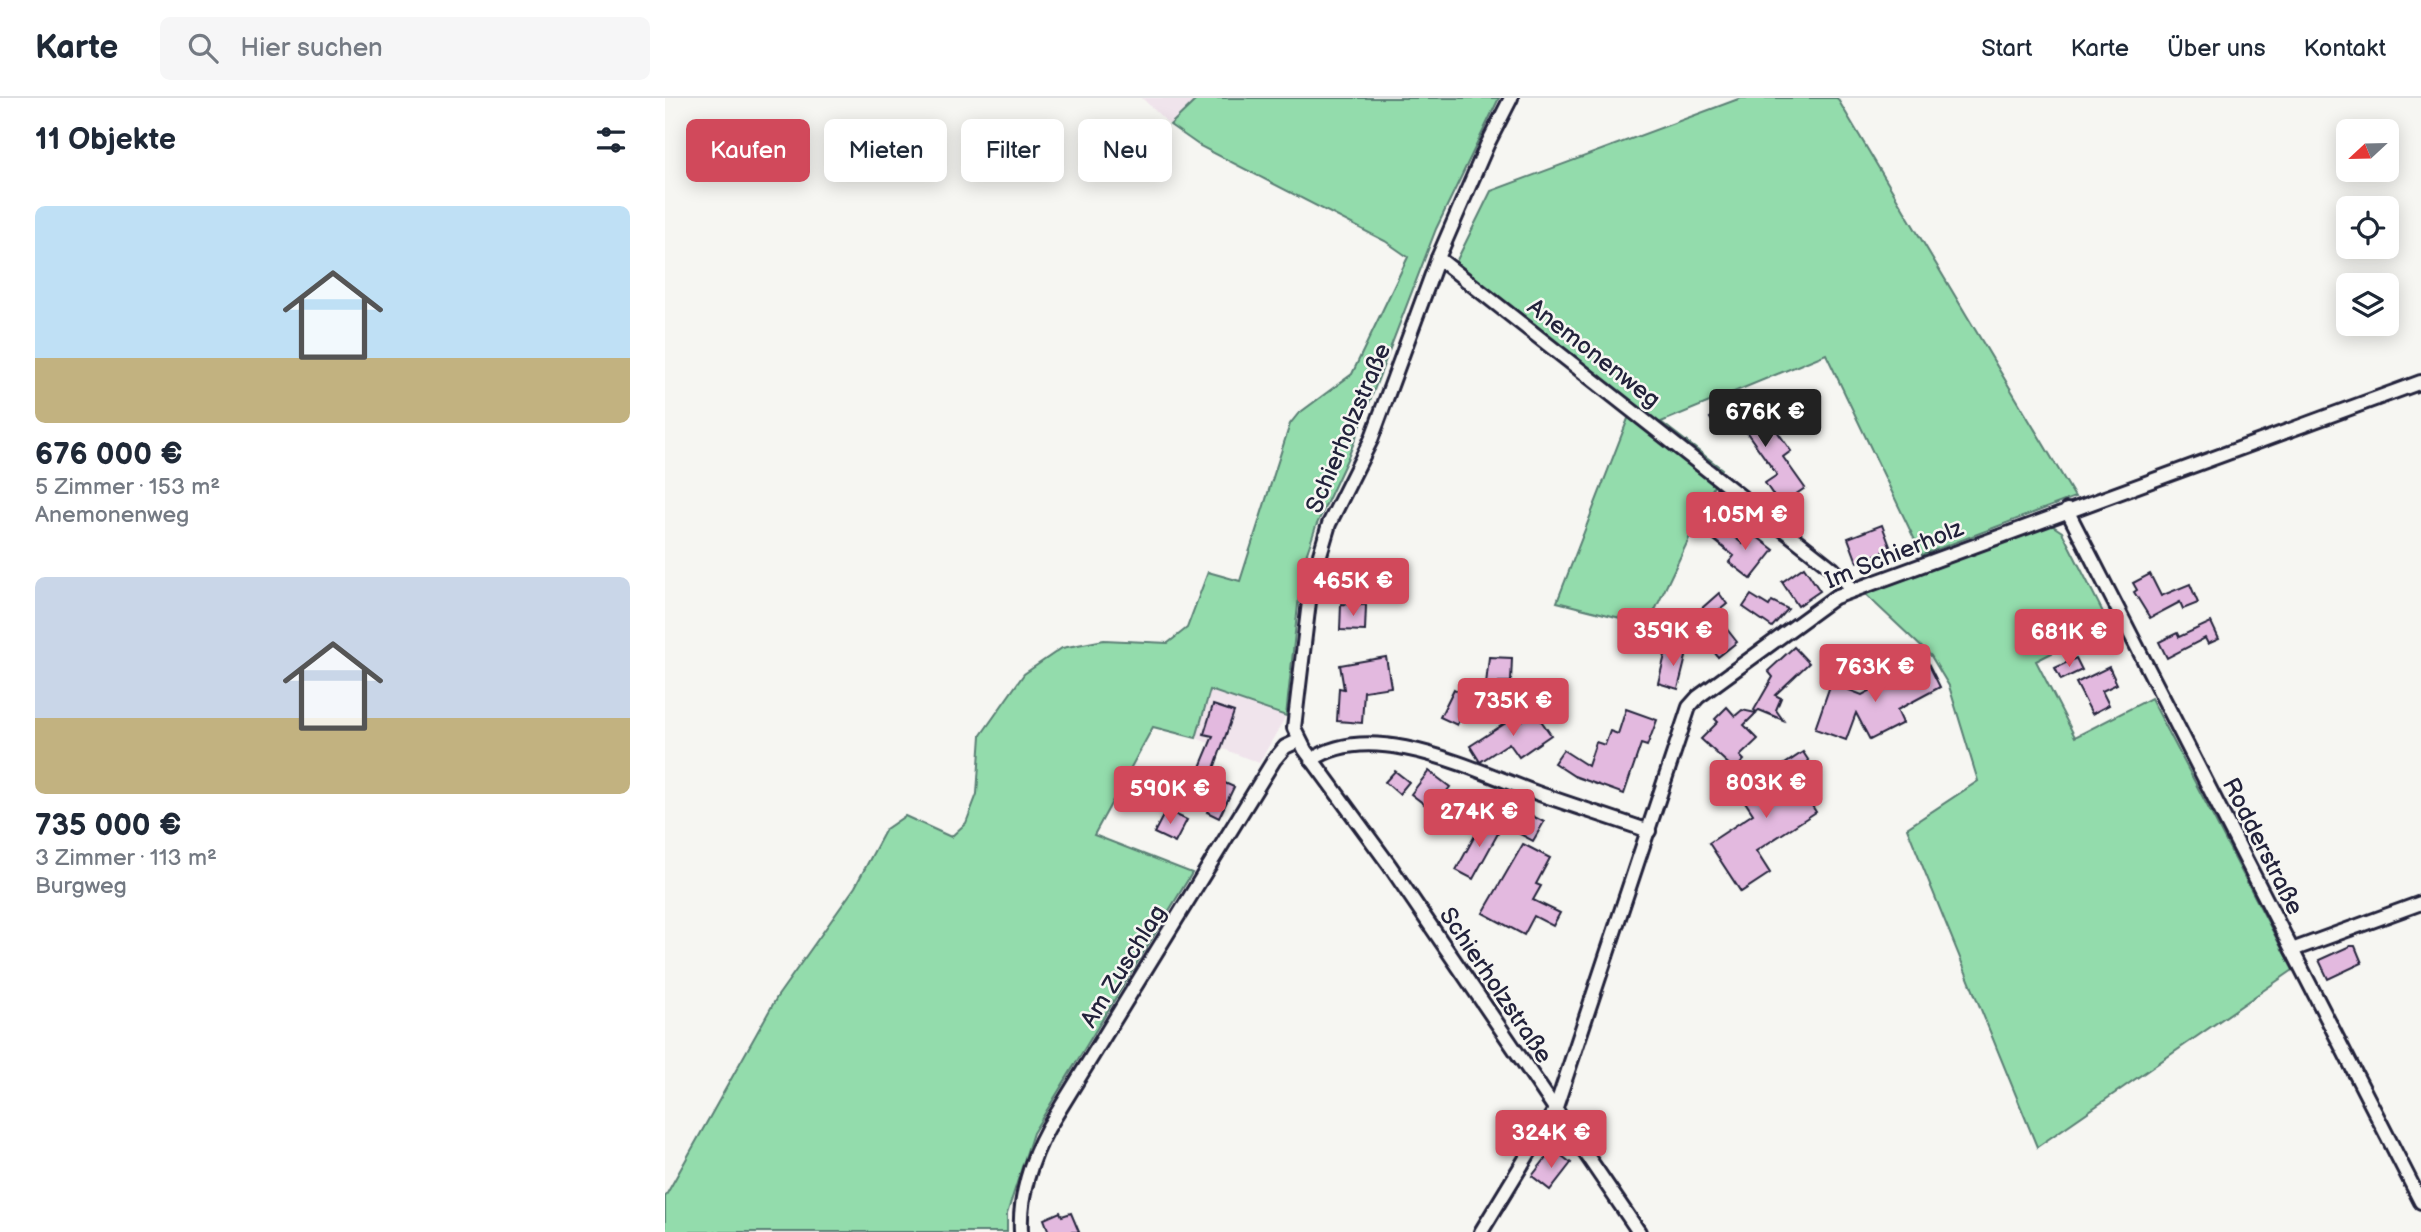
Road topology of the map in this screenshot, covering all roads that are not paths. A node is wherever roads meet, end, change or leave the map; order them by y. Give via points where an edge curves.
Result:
1 (1511, 98) edge
2 (1439, 258) junction
3 (2421, 383) edge
4 (2067, 510) junction
5 (1853, 589) junction
6 (1299, 741) junction
7 (1312, 760) junction
8 (1649, 831) junction
9 (2421, 904) edge
10 (2292, 950) junction
11 (1555, 1110) junction
12 (2421, 1202) edge
13 (1021, 1232) edge
14 (1481, 1232) edge
15 (1639, 1232) edge

1 - 2 street, Schierholzstraße
2 - 5 street, Anemonenweg
2 - 6 street, Schierholzstraße via 1371,440 1326,534 1311,585 1294,728
3 - 4 street, Im Schierholz
4 - 5 street, Im Schierholz
4 - 10 street, Rodderstraße
5 - 8 street, Im Schierholz via 1835,597 1698,696 1689,707
6 - 7 street, Schierholzstraße
6 - 13 street, Am Zuschlag via 1285,747 1274,760 1048,1128 1033,1155
7 - 8 street via 1333,748 1386,745 1426,752
7 - 11 street, Schierholzstraße via 1390,866
8 - 11 street, Im Schierholz
9 - 10 street
10 - 12 street, Rodderstraße
11 - 14 street, Im Schierholz
11 - 15 street, Schierholzstraße

